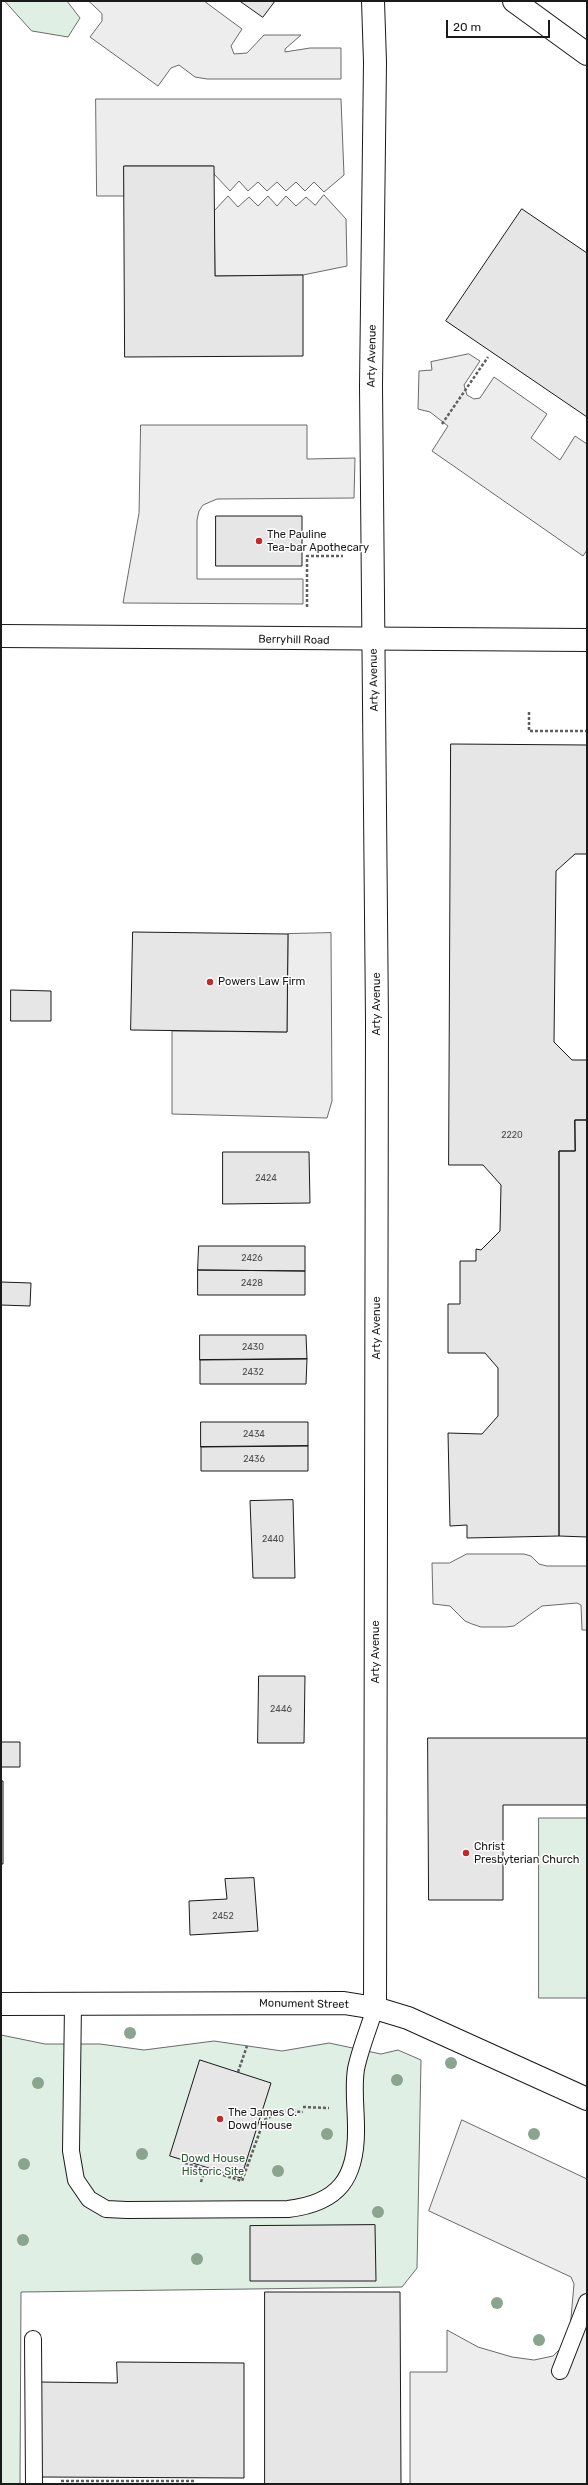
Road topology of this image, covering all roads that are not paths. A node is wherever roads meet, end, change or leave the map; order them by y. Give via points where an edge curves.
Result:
1 (373, 1) edge
2 (514, 1) edge
3 (587, 54) edge
4 (1, 636) edge
5 (373, 640) junction
6 (587, 640) edge
7 (1, 2004) edge
8 (73, 2005) junction
9 (375, 2008) junction
10 (587, 2099) edge
11 (587, 2302) edge
12 (33, 2339) dead end
13 (560, 2371) dead end
14 (34, 2482) edge

1 - 5 street, Arty Avenue
2 - 3 street
4 - 5 street, Berryhill Road
5 - 6 street, Berryhill Road
5 - 9 street, Arty Avenue via 377,1021
7 - 8 street, Monument Street
8 - 9 street, Monument Street via 344,2003
8 - 9 lane via 70,2151 76,2180 89,2199 106,2208 127,2210 288,2209 310,2206 334,2195 347,2176 355,2154 356,2069
9 - 10 street, Monument Street via 408,2018
11 - 13 lane
12 - 14 lane

